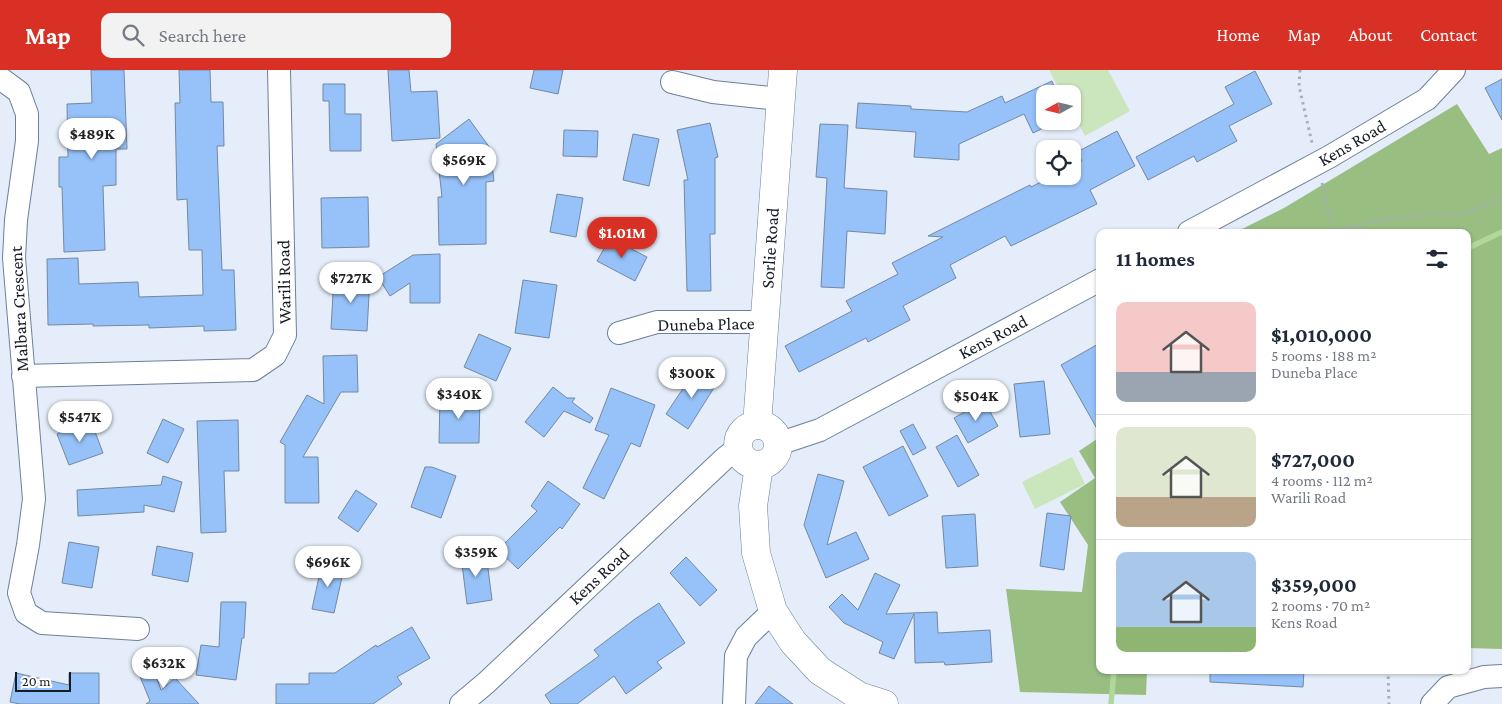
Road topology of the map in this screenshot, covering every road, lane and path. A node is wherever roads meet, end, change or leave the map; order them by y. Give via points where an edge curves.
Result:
1 (279, 70) edge
2 (782, 70) edge
3 (1300, 70) edge
4 (1454, 70) edge
5 (0, 78) edge
6 (672, 82) dead end
7 (780, 99) junction
8 (1317, 164) junction
9 (1502, 199) edge
10 (1195, 229) edge
11 (1332, 229) edge
12 (1345, 229) edge
13 (1096, 282) edge
14 (765, 322) junction
15 (619, 333) dead end
16 (23, 376) junction
17 (757, 425) junction
18 (778, 444) junction
19 (738, 448) junction
20 (759, 466) junction
21 (773, 611) junction
22 (138, 628) dead end
23 (1388, 674) edge
24 (1502, 676) edge
25 (468, 702) edge
26 (734, 704) edge
27 (884, 704) edge
28 (1389, 704) edge
29 (1432, 704) edge

1 - 16 street, Warili Road via 285,335 275,355 253,370
2 - 7 street, Sorlie Road
3 - 8 path via 1299,86
4 - 8 street, Kens Road via 1427,99
5 - 16 street, Malbara Crescent via 19,92 27,114 14,258
6 - 7 street via 713,92
7 - 14 street, Sorlie Road
8 - 10 street, Kens Road
8 - 11 path
9 - 12 path via 1455,216 1436,213 1387,219
13 - 18 street, Kens Road via 820,430
14 - 15 street, Duneba Place via 657,322
14 - 17 street, Sorlie Road
16 - 22 street, Malbara Crescent via 34,499 19,593 26,613 42,623
17 - 18 street via 771,430
17 - 19 street via 744,431
18 - 20 street via 774,458
19 - 20 street via 745,461
19 - 25 street, Kens Road
20 - 21 street via 753,506 756,553
21 - 26 street via 746,637 736,656
21 - 27 street via 794,642 820,671 859,696
23 - 28 path
24 - 29 street via 1484,677 1448,687

